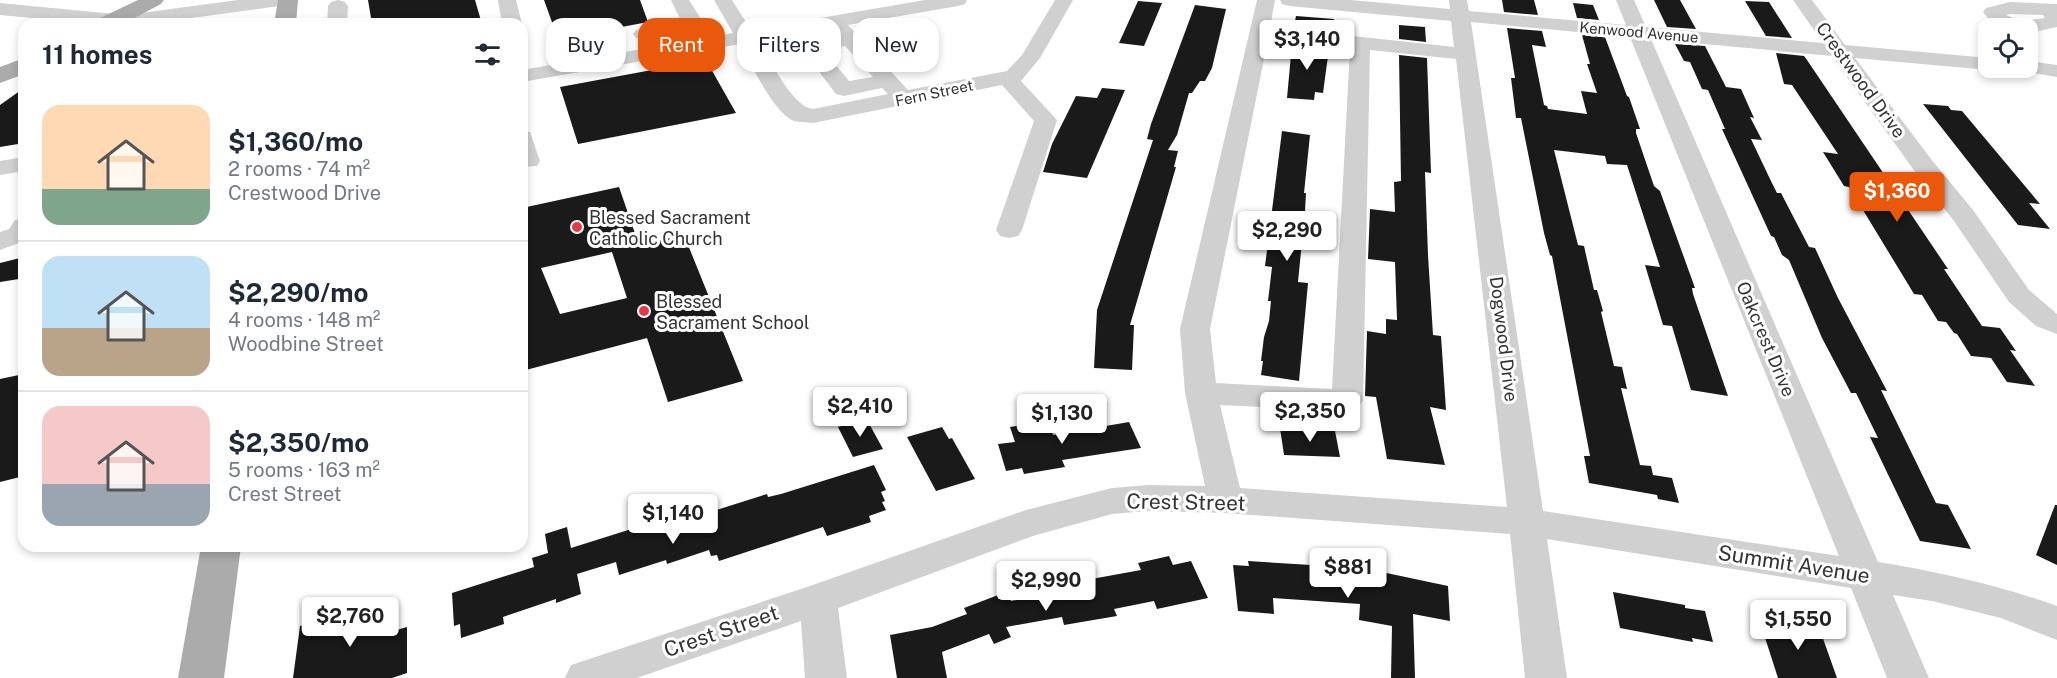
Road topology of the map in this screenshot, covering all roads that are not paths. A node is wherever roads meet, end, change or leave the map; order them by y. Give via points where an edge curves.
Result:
1 (154, 0) edge
2 (279, 0) edge
3 (288, 0) edge
4 (507, 0) edge
5 (958, 0) edge
6 (1064, 0) edge
7 (1266, 0) edge
8 (1289, 0) edge
9 (1625, 0) edge
10 (1802, 0) edge
11 (723, 1) edge
12 (936, 2) edge
13 (683, 4) edge
14 (1459, 8) edge
15 (0, 9) edge
16 (76, 18) edge
17 (118, 18) edge
18 (148, 18) edge
19 (286, 18) edge
20 (511, 18) edge
21 (841, 20) edge
22 (737, 23) edge
23 (841, 29) edge
24 (1259, 32) junction
25 (1639, 32) junction
26 (626, 37) edge
27 (737, 38) edge
28 (850, 39) junction
29 (1360, 43) junction
30 (1839, 50) junction
31 (1465, 54) junction
32 (1978, 63) edge
33 (18, 67) edge
34 (2038, 69) edge
35 (2057, 71) edge
36 (528, 72) edge
37 (767, 72) edge
38 (0, 76) edge
39 (1007, 78) junction
40 (888, 80) junction
41 (904, 99) junction
42 (18, 165) edge
43 (0, 168) edge
44 (1009, 230) dead end
45 (18, 234) edge
46 (0, 242) edge
47 (2057, 325) edge
48 (1201, 393) junction
49 (1225, 500) junction
50 (1527, 522) junction
51 (220, 552) edge
52 (1864, 575) junction
53 (818, 599) junction
54 (2057, 624) edge
55 (201, 678) edge
56 (586, 678) edge
57 (826, 678) edge
58 (1546, 678) edge
59 (1908, 678) edge

1 - 17 main road
2 - 18 street
3 - 19 main road
4 - 20 street
5 - 12 street
6 - 39 street via 1023,68
7 - 24 street
8 - 14 street, Kenwood Avenue
9 - 25 street, Oakcrest Drive
10 - 30 street, Crestwood Drive
11 - 13 street
11 - 22 street
12 - 21 street
13 - 26 street via 691,19 689,25
14 - 25 street, Kenwood Avenue
14 - 31 street, Dogwood Drive
15 - 16 street
23 - 28 street
24 - 29 street
24 - 48 street via 1195,329
25 - 30 street, Kenwood Avenue
25 - 52 street, Oakcrest Drive
27 - 36 street
28 - 40 street
28 - 40 street via 812,48 844,89
29 - 31 street
29 - 48 street via 1347,400
30 - 32 street, Kenwood Avenue
30 - 47 street, Crestwood Drive via 2019,296
31 - 50 street, Dogwood Drive
33 - 38 main road
34 - 35 street
37 - 41 street, Fern Street via 787,104 799,115 813,117
39 - 41 street, Fern Street
39 - 44 street via 1046,120
40 - 41 street
42 - 43 street
45 - 46 street
48 - 49 street
49 - 50 street, Crest Street
49 - 53 street, Crest Street via 1149,498 1080,508
50 - 52 street, Summit Avenue
50 - 58 street, Dogwood Drive
51 - 55 main road
52 - 54 street, Summit Avenue via 2005,603
52 - 59 street, Oakcrest Drive
53 - 56 street, Crest Street
53 - 57 street

